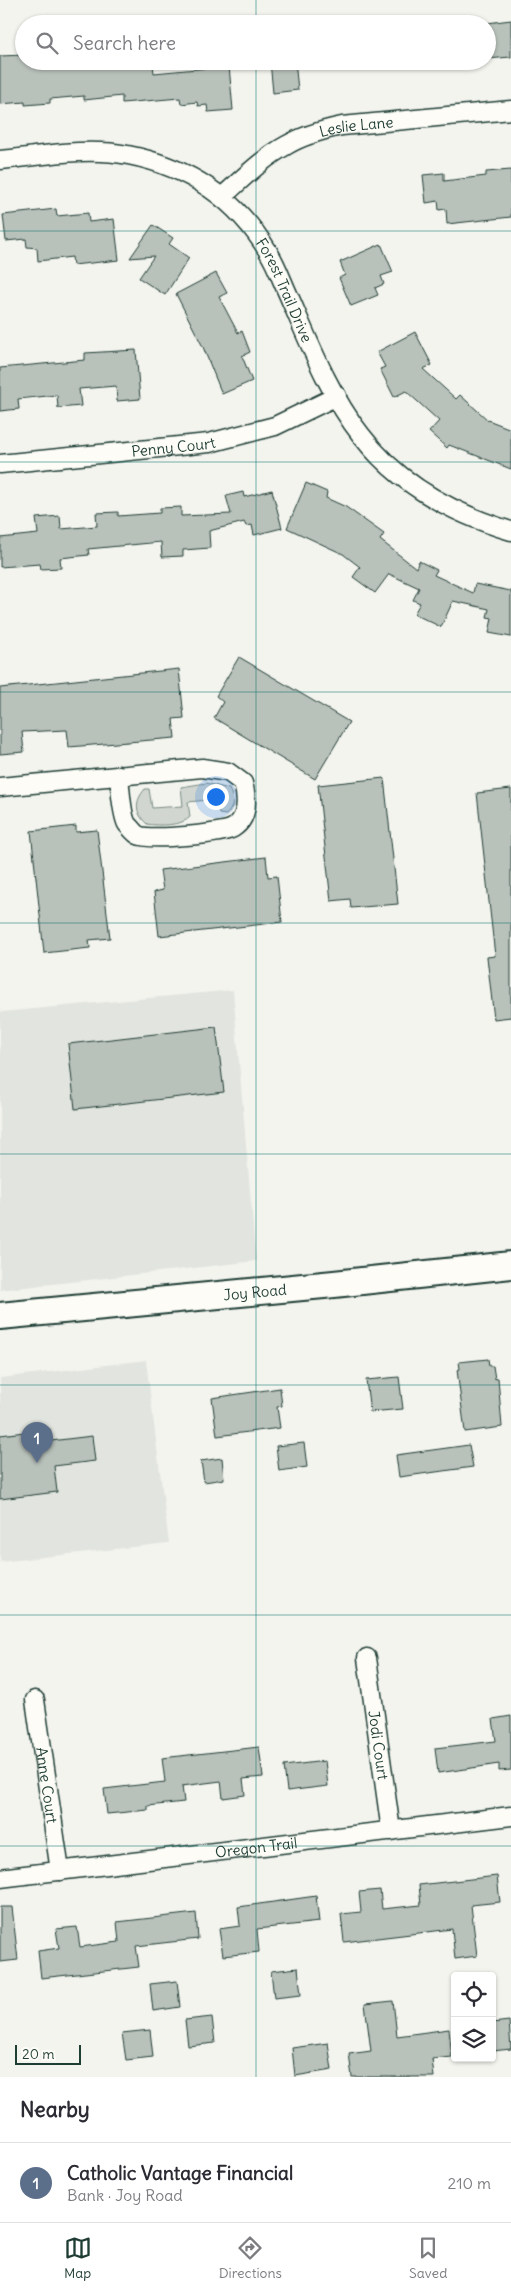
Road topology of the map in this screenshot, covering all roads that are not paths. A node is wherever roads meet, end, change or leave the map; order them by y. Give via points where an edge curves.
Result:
1 (511, 110) edge
2 (0, 160) edge
3 (222, 197) junction
4 (337, 396) junction
5 (0, 464) edge
6 (511, 531) edge
7 (119, 775) junction
8 (0, 787) edge
9 (511, 1265) edge
10 (0, 1316) edge
11 (368, 1658) dead end
12 (35, 1700) dead end
13 (511, 1816) edge
14 (391, 1831) junction
15 (60, 1871) junction
16 (0, 1878) edge

1 - 3 street, Leslie Lane via 342,126 316,132 286,145
2 - 3 street, Forest Trail Drive via 88,152 127,155 165,165 200,181
3 - 4 street, Forest Trail Drive via 246,222 269,254
4 - 5 street, Penny Court via 275,426 209,443
4 - 6 street, Forest Trail Drive via 361,436 393,469 421,491 480,522
7 - 7 street via 202,768 228,772 243,783 247,798 244,814 234,828 220,831 156,839 138,836 126,823
7 - 8 street
9 - 10 street, Joy Road
11 - 14 street, Jodi Court
12 - 15 street, Anne Court
13 - 14 street, Oregon Trail
14 - 15 street, Oregon Trail
15 - 16 street, Oregon Trail

